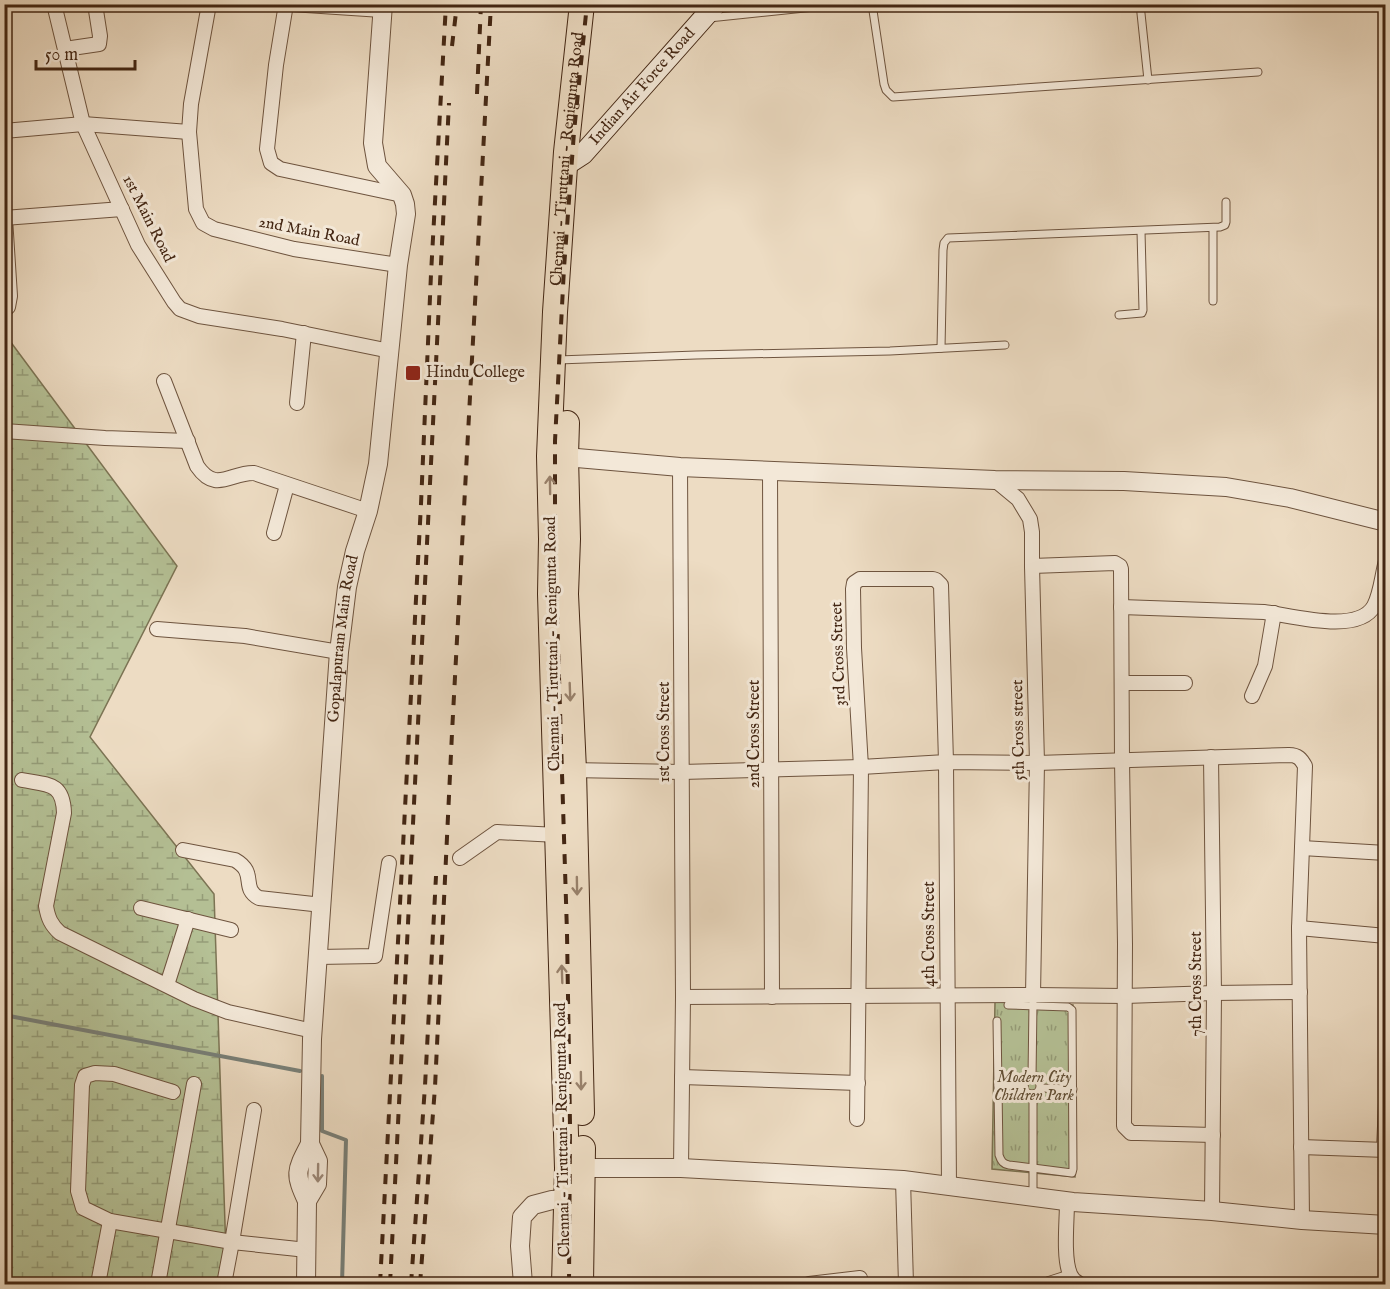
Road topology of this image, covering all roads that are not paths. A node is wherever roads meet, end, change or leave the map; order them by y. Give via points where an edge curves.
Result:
1 (54, 4) edge
2 (95, 4) edge
3 (209, 4) edge
4 (286, 4) edge
5 (291, 4) edge
6 (582, 4) edge
7 (599, 4) edge
8 (843, 4) edge
9 (872, 4) edge
10 (1140, 4) edge
11 (383, 7) edge
12 (710, 12) edge
13 (65, 49) junction
14 (1258, 72) dead end
15 (1148, 80) junction
16 (83, 124) junction
17 (4, 131) edge
18 (189, 132) junction
19 (574, 160) junction
20 (402, 195) junction
21 (1226, 202) dead end
22 (122, 209) junction
23 (5, 218) edge
24 (1213, 228) junction
25 (1141, 231) junction
26 (398, 265) junction
27 (1213, 301) dead end
28 (4, 310) edge
29 (1119, 315) dead end
30 (304, 333) junction
31 (1005, 345) dead end
32 (941, 348) junction
33 (390, 351) junction
34 (561, 360) junction
35 (164, 381) dead end
36 (297, 403) dead end
37 (4, 431) edge
38 (188, 441) junction
39 (557, 456) junction
40 (680, 467) junction
41 (770, 471) junction
42 (995, 480) junction
43 (287, 485) junction
44 (368, 511) junction
45 (1386, 522) edge
46 (274, 533) dead end
47 (1386, 561) edge
48 (1032, 566) junction
49 (1121, 607) junction
50 (1274, 614) junction
51 (157, 629) dead end
52 (339, 652) junction
53 (944, 681) joint
54 (1122, 683) junction
55 (1185, 683) dead end
56 (1252, 696) dead end
57 (1211, 757) junction
58 (1122, 761) junction
59 (946, 762) junction
60 (1037, 763) junction
61 (861, 767) junction
62 (565, 770) junction
63 (771, 770) junction
64 (682, 772) junction
65 (22, 780) dead end
66 (558, 835) junction
67 (1302, 848) junction
68 (183, 850) dead end
69 (1386, 853) edge
70 (460, 858) dead end
71 (389, 863) dead end
72 (322, 905) junction
73 (141, 908) dead end
74 (188, 919) junction
75 (1299, 928) junction
76 (231, 930) dead end
77 (1386, 936) edge
78 (318, 957) junction
79 (167, 985) junction
80 (1300, 992) junction
81 (1214, 993) junction
82 (947, 995) junction
83 (859, 996) junction
84 (1125, 996) junction
85 (683, 997) junction
86 (772, 997) junction
87 (1033, 1000) junction
88 (1008, 1005) dead end
89 (997, 1021) dead end
90 (313, 1031) junction
91 (682, 1077) junction
92 (1032, 1078) junction
93 (858, 1083) junction
94 (194, 1084) dead end
95 (998, 1085) junction
96 (1024, 1086) junction
97 (1041, 1088) junction
98 (1073, 1089) junction
99 (172, 1092) dead end
100 (1033, 1095) junction
101 (1386, 1103) edge
102 (254, 1110) dead end
103 (857, 1119) dead end
104 (1213, 1134) junction
105 (1301, 1147) junction
106 (1385, 1150) edge
107 (1033, 1167) junction
108 (575, 1168) junction
109 (681, 1168) junction
110 (903, 1180) junction
111 (949, 1186) junction
112 (1033, 1196) junction
113 (566, 1199) junction
114 (1068, 1202) junction
115 (1212, 1211) junction
116 (1302, 1220) junction
117 (110, 1221) junction
118 (1386, 1225) edge
119 (168, 1231) junction
120 (232, 1242) junction
121 (307, 1250) junction
122 (860, 1278) dead end
123 (1075, 1281) edge
124 (98, 1284) edge
125 (158, 1284) edge
126 (224, 1284) edge
127 (306, 1284) edge
128 (523, 1284) edge
129 (564, 1284) edge
130 (581, 1284) edge
131 (809, 1284) edge
132 (906, 1284) edge
133 (1049, 1284) edge

1 - 13 street, 1st Main Road
2 - 13 street via 99,44
3 - 18 street
4 - 20 street via 268,139 270,163 280,170
5 - 11 street
6 - 19 highway, Chennai - Tiruttani - Renigunta Road
7 - 19 highway, Chennai - Tiruttani - Renigunta Road
8 - 12 lane
9 - 15 lane via 884,84 893,97
10 - 15 lane
11 - 20 street via 373,143 377,166
12 - 19 main road, Indian Air Force Road
13 - 16 street, 1st Main Road
14 - 15 lane
16 - 17 street
16 - 18 street
16 - 22 street, 1st Main Road
18 - 26 street, 2nd Main Road via 195,209 203,223 294,249
19 - 34 highway, Chennai - Tiruttani - Renigunta Road via 555,312
20 - 26 street, Gopalapuram Main Road via 406,214
21 - 24 lane via 1225,225
22 - 23 street
22 - 30 street, 1st Main Road via 138,244 180,309 199,316
23 - 28 street via 10,296
24 - 25 lane
24 - 27 lane
25 - 29 lane via 1143,310
25 - 32 lane via 948,238 943,250
26 - 33 street, Gopalapuram Main Road
30 - 33 street, 1st Main Road
30 - 36 street
31 - 32 lane
32 - 34 lane
33 - 44 street, Gopalapuram Main Road via 378,464
34 - 39 highway, Chennai - Tiruttani - Renigunta Road
35 - 38 street
37 - 38 street
38 - 43 street via 202,474 214,480 254,473
39 - 40 street
39 - 62 highway, Chennai - Tiruttani - Renigunta Road via 550,594
40 - 41 street
40 - 64 street, 1st Cross Street
41 - 42 street
41 - 63 street, 2nd Cross Street
42 - 45 street via 1226,487
42 - 48 street, 5th Cross street via 1018,499 1030,519
43 - 44 street
43 - 46 street
44 - 52 street, Gopalapuram Main Road via 347,587
47 - 50 street via 1374,607 1367,614 1332,622
48 - 49 street via 1115,562 1122,569
48 - 60 street, 5th Cross street
49 - 50 street
49 - 54 street
50 - 56 street via 1265,666
51 - 52 street via 246,636
52 - 72 street, Gopalapuram Main Road
53 - 59 street, 4th Cross Street
53 - 61 street, 3rd Cross Street via 939,582 854,582
54 - 55 street
54 - 58 street
57 - 58 street
57 - 67 street via 1296,755 1301,759 1305,766
57 - 81 street, 7th Cross Street
58 - 60 street
58 - 84 street
59 - 60 street
59 - 61 street
59 - 82 street, 4th Cross Street
60 - 87 street, 5th Cross street
61 - 63 street
61 - 83 street
62 - 64 street
62 - 66 highway, Chennai - Tiruttani - Renigunta Road
62 -> 108 highway, Chennai - Tiruttani - Renigunta Road
63 - 64 street
63 - 86 street, 2nd Cross Street
64 - 85 street, 1st Cross Street
65 - 79 street via 50,785 62,795 64,813 46,906 52,926
66 - 70 street via 497,832
108 -> 66 highway, Chennai - Tiruttani - Renigunta Road
67 - 69 street
67 - 75 street
68 - 72 street via 241,863 248,872 251,892 259,898
71 - 78 street via 375,956
72 - 78 street, Gopalapuram Main Road
73 - 74 street
74 - 76 street
74 - 79 street
75 - 77 street
75 - 80 street
78 - 90 street, Gopalapuram Main Road
79 - 90 street via 228,1012
80 - 81 street
80 - 105 street
81 - 84 street
81 - 104 street, 7th Cross Street
82 - 83 street
82 - 87 street
82 - 111 street, 4th Cross Street
83 - 86 street
83 - 93 street
84 - 87 street
84 - 104 street via 1124,1126 1131,1133
85 - 86 street
85 - 91 street, 1st Cross Street
87 - 88 lane
87 - 92 lane
87 - 98 lane via 1072,1010
89 - 95 lane
90 - 121 street, Gopalapuram Main Road via 310,1144 299,1166 298,1182 307,1201
91 - 93 street
91 - 109 street, 1st Cross Street
92 - 96 lane
92 - 97 lane via 1039,1081
93 - 103 street
94 - 119 street
95 - 96 lane
95 - 107 lane via 1001,1160 1009,1165
96 - 100 lane
97 - 98 lane
97 - 100 lane
98 - 107 lane via 1073,1171
99 - 117 street via 95,1072 85,1076 81,1084 78,1191 83,1208
100 - 107 lane
101 - 106 street
102 - 120 street
104 - 115 street, 7th Cross Street
105 - 106 street
105 - 116 street
107 - 112 lane
108 - 109 street
108 - 113 highway, Chennai - Tiruttani - Renigunta Road
108 - 130 highway, Chennai - Tiruttani - Renigunta Road
109 - 110 street
110 - 111 street
110 - 132 street
111 - 112 street
112 - 114 street
113 - 128 street via 533,1205 522,1217
113 - 129 highway, Chennai - Tiruttani - Renigunta Road
114 - 115 street
114 - 123 street via 1066,1257
115 - 116 street
116 - 118 street
117 - 119 street
117 - 124 street
119 - 120 street
119 - 125 street
120 - 121 street
120 - 126 street
121 - 127 street
122 - 131 street
123 - 133 street

